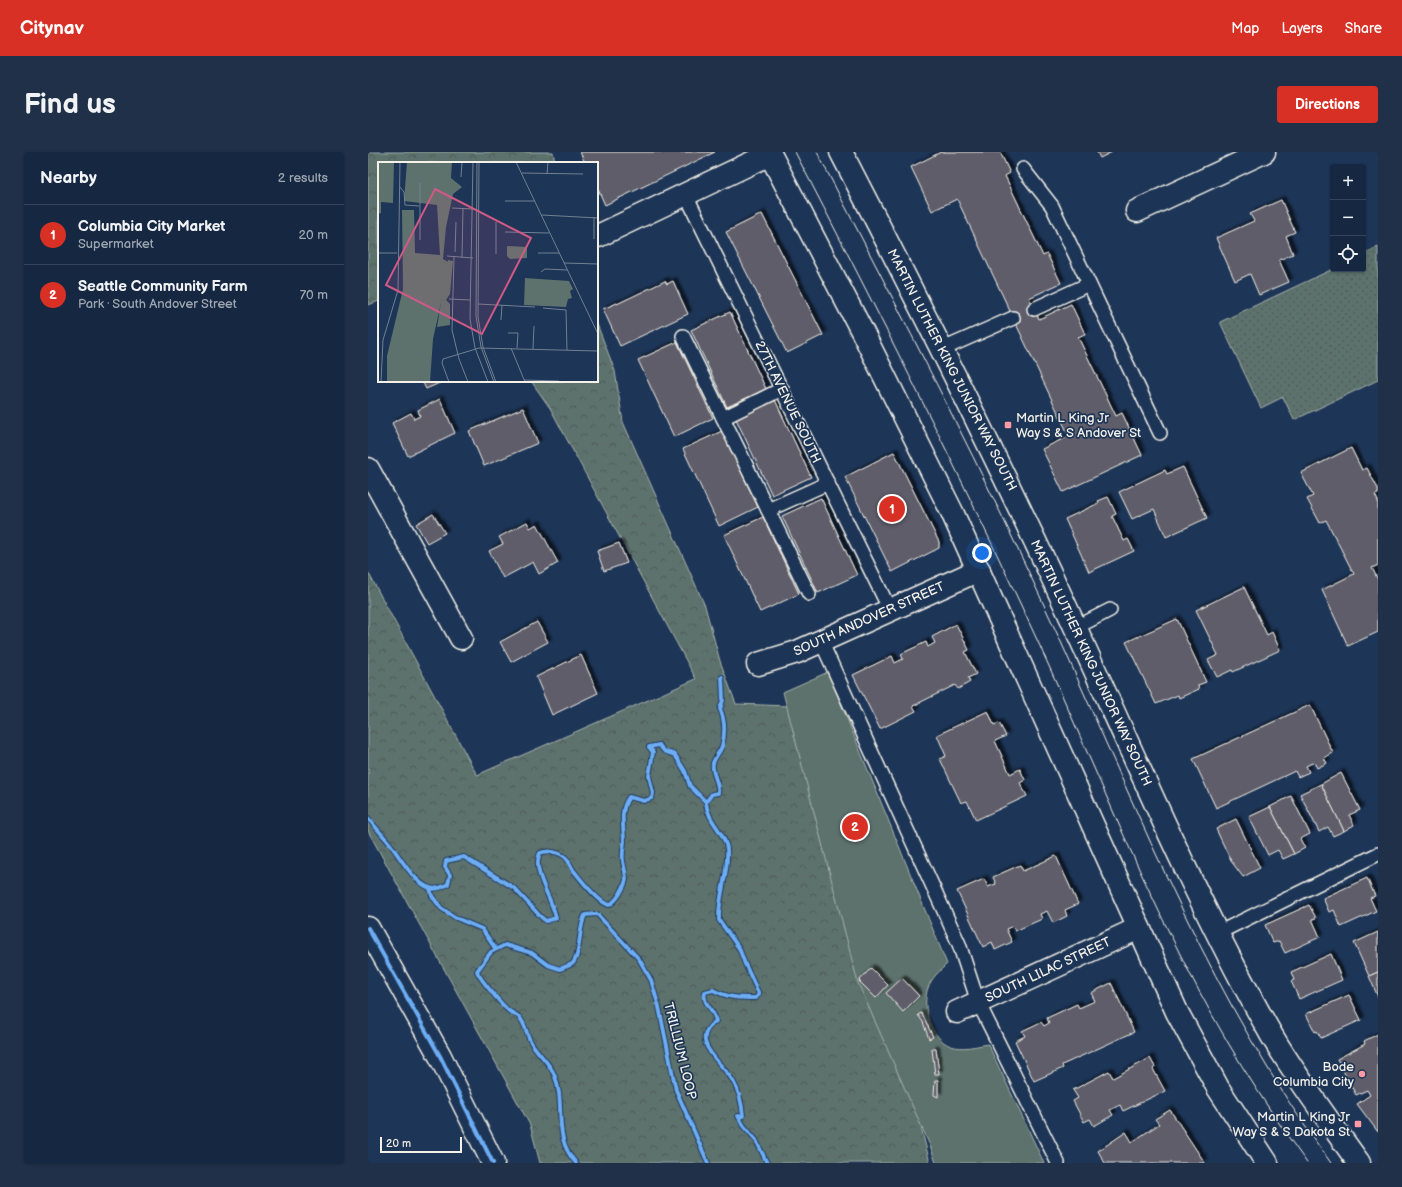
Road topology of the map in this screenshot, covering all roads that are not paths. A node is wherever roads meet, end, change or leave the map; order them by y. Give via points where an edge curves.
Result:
1 (841, 152) edge
2 (1264, 152) edge
3 (770, 153) edge
4 (1023, 169) dead end
5 (686, 195) junction
6 (1137, 211) dead end
7 (598, 236) edge
8 (1090, 284) junction
9 (1034, 309) dead end
10 (1013, 318) dead end
11 (683, 336) dead end
12 (943, 349) junction
13 (782, 389) junction
14 (723, 418) junction
15 (1160, 433) dead end
16 (368, 469) edge
17 (828, 483) junction
18 (768, 510) junction
19 (979, 570) junction
20 (808, 594) dead end
21 (890, 610) junction
22 (1110, 610) dead end
23 (1075, 628) junction
24 (461, 638) dead end
25 (820, 641) junction
26 (758, 664) dead end
27 (1378, 854) edge
28 (368, 928) edge
29 (1139, 928) junction
30 (1218, 933) junction
31 (978, 1002) junction
32 (957, 1012) dead end
33 (493, 1163) edge
34 (1058, 1163) edge
35 (1267, 1163) edge
36 (1359, 1163) edge

1 - 12 main road, MARTIN LUTHER KING JUNIOR WAY SOUTH
2 - 6 main road
3 - 5 main road
3 - 19 main road via 867,340
4 - 8 lane via 1052,206
5 - 7 main road
5 - 13 lane, 27TH AVENUE SOUTH
8 - 9 lane
8 - 15 lane
10 - 12 lane
11 - 14 lane
12 - 23 main road, MARTIN LUTHER KING JUNIOR WAY SOUTH via 1014,494
13 - 14 lane
13 - 17 lane, 27TH AVENUE SOUTH
14 - 18 lane
16 - 24 main road
17 - 18 lane
17 - 21 lane, 27TH AVENUE SOUTH
18 - 20 lane
19 - 21 main road, SOUTH ANDOVER STREET
19 - 29 main road
21 - 25 main road, SOUTH ANDOVER STREET
22 - 23 lane
23 - 30 main road, MARTIN LUTHER KING JUNIOR WAY SOUTH
25 - 26 main road, SOUTH ANDOVER STREET via 797,652
25 - 31 lane via 959,944
27 - 30 lane
28 - 33 main road via 440,1056
29 - 31 main road, SOUTH LILAC STREET
29 - 35 main road via 1177,1012 1215,1081
30 - 36 main road, MARTIN LUTHER KING JUNIOR WAY SOUTH via 1273,1037 1303,1085
31 - 32 main road, SOUTH LILAC STREET
31 - 34 lane

